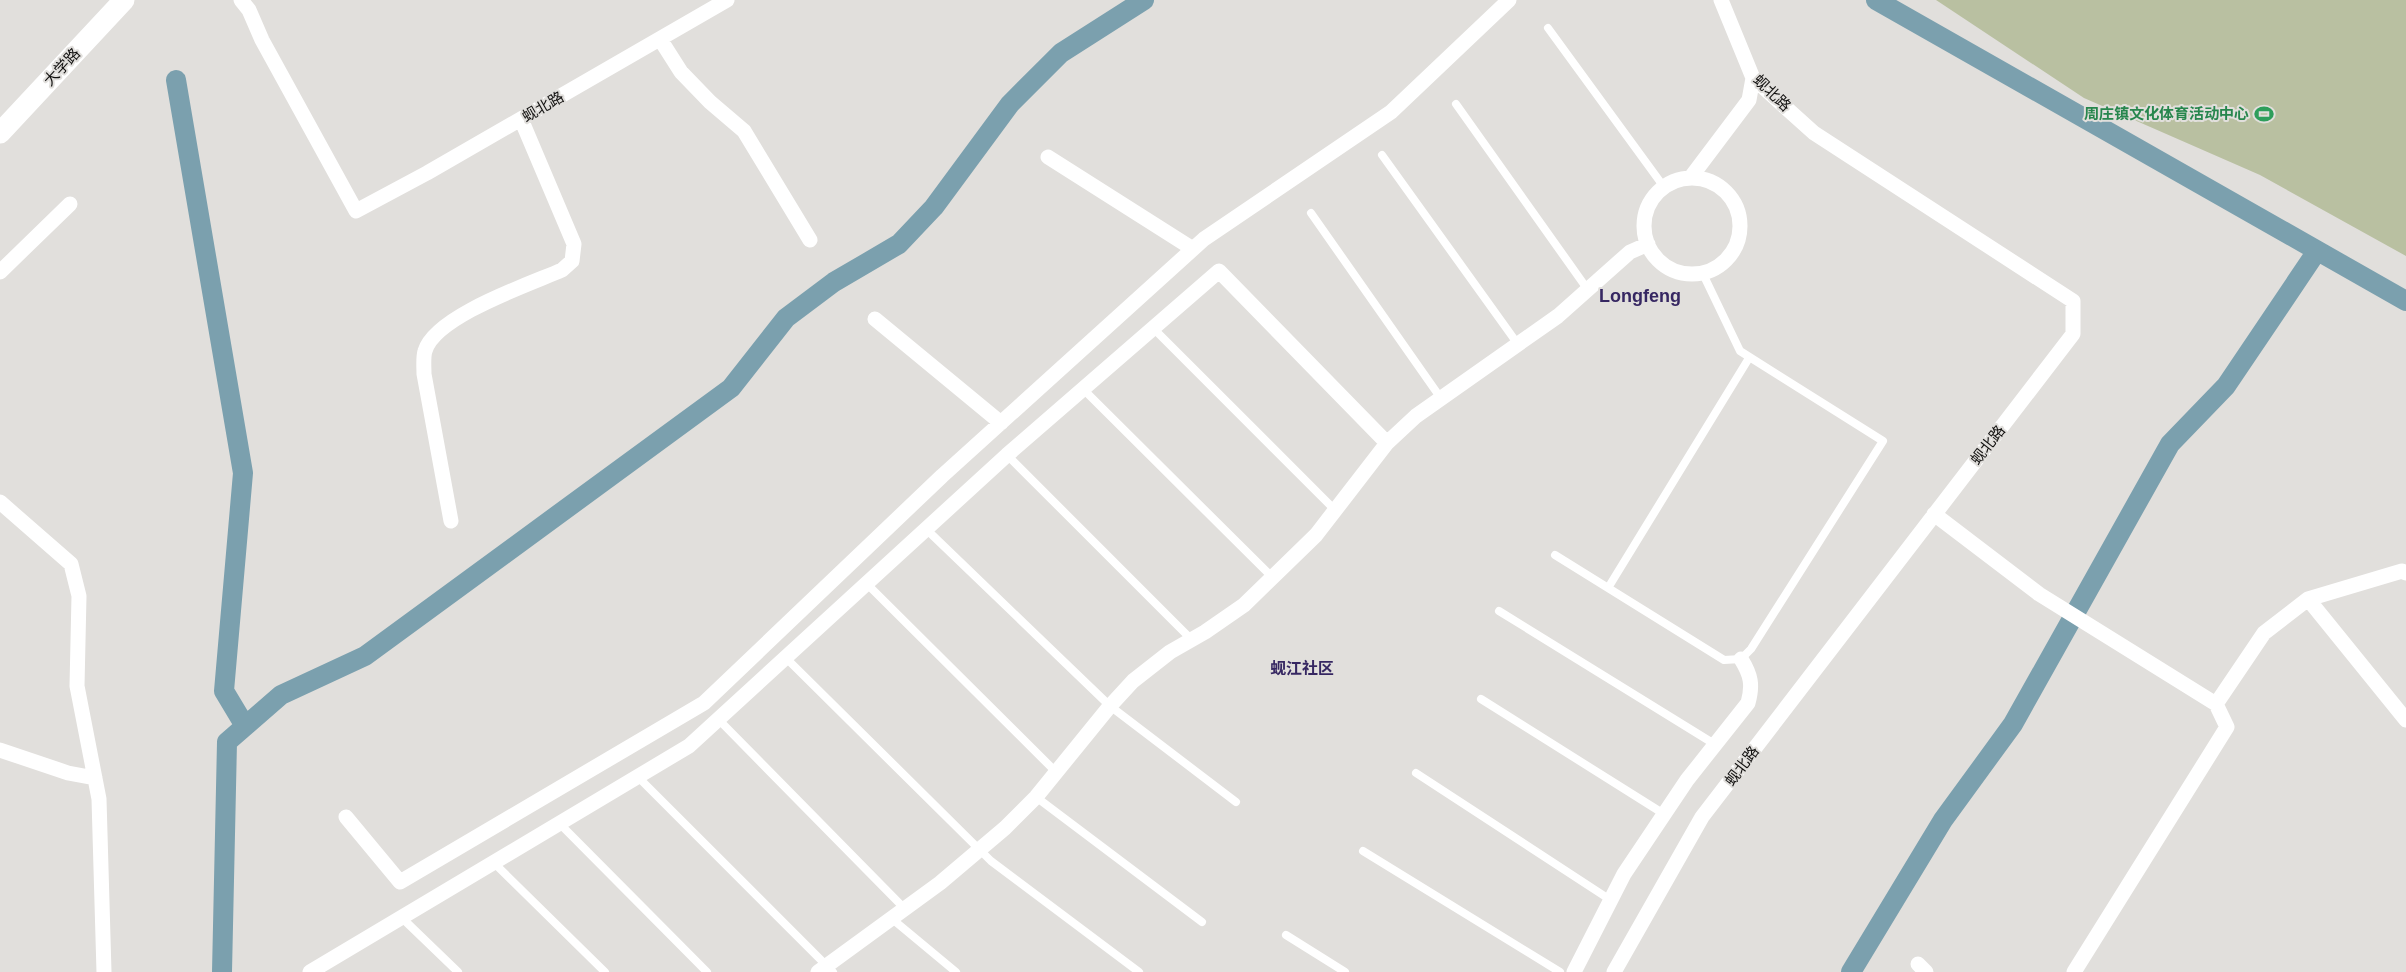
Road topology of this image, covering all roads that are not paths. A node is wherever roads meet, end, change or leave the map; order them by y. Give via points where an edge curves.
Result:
1 (124, 0) edge
2 (241, 0) edge
3 (727, 0) edge
4 (1509, 0) edge
5 (1720, 0) edge
6 (1548, 28) dead end
7 (660, 39) junction
8 (1753, 78) junction
9 (1456, 104) dead end
10 (521, 119) junction
11 (0, 133) edge
12 (1382, 155) dead end
13 (1048, 157) dead end
14 (1691, 178) junction
15 (1664, 187) junction
16 (70, 204) dead end
17 (1311, 214) dead end
18 (810, 240) dead end
19 (1648, 244) junction
20 (1193, 249) junction
21 (0, 272) edge
22 (1703, 274) junction
23 (1588, 290) junction
24 (875, 319) dead end
25 (1154, 328) junction
26 (1517, 343) junction
27 (1749, 358) junction
28 (1083, 389) junction
29 (1440, 397) junction
30 (1001, 423) junction
31 (1387, 443) junction
32 (1007, 455) junction
33 (0, 502) edge
34 (1336, 511) junction
35 (1934, 514) junction
36 (451, 521) dead end
37 (926, 529) junction
38 (1555, 554) dead end
39 (2406, 573) edge
40 (1273, 578) junction
41 (866, 583) junction
42 (1608, 588) junction
43 (2308, 599) junction
44 (1499, 611) dead end
45 (1192, 640) junction
46 (786, 658) junction
47 (1741, 659) junction
48 (1481, 699) dead end
49 (2216, 704) junction
50 (1110, 706) junction
51 (718, 720) junction
52 (2406, 720) edge
53 (1716, 745) junction
54 (0, 750) edge
55 (1056, 772) junction
56 (1416, 773) dead end
57 (638, 777) junction
58 (95, 778) junction
59 (1036, 797) junction
60 (1236, 802) dead end
61 (1664, 814) junction
62 (346, 817) dead end
63 (559, 823) junction
64 (979, 849) junction
65 (1363, 851) dead end
66 (493, 862) junction
67 (1609, 899) junction
68 (904, 908) junction
69 (401, 917) junction
70 (891, 918) junction
71 (1202, 922) dead end
72 (1286, 935) dead end
73 (826, 970) edge
74 (104, 972) edge
75 (310, 972) edge
76 (458, 972) edge
77 (605, 972) edge
78 (707, 972) edge
79 (956, 972) edge
80 (1139, 972) edge
81 (1345, 972) edge
82 (1560, 972) edge
83 (1574, 972) edge
84 (1614, 972) edge
85 (2074, 972) edge

1 - 11 main road, 大学路
2 - 10 street, 蚬北路 via 356,211
3 - 7 street, 蚬北路
4 - 20 street via 1391,112
5 - 8 street, 蚬北路
6 - 15 lane
7 - 10 street, 蚬北路
7 - 18 street via 681,72 744,131
8 - 14 street via 1749,100
8 - 35 street, 蚬北路 via 1814,133 2073,301 2073,334
9 - 23 lane
10 - 36 street via 574,244 572,261 562,270 464,313 435,336 425,350 424,374
12 - 26 lane
13 - 20 street
14 - 15 street
14 - 22 street via 1711,182 1728,193 1738,211 1741,231 1735,250 1721,266
15 - 19 street via 1655,194 1645,212 1643,232
16 - 21 street
17 - 29 lane
19 - 22 street via 1664,266 1682,274
19 - 23 street via 1630,252
20 - 30 street
22 - 27 lane via 1740,351
23 - 26 street via 1558,316
24 - 30 street
25 - 28 street
25 - 31 street via 1219,272
25 - 34 lane
26 - 29 street
27 - 42 lane
27 - 47 lane via 1883,441 1751,649
28 - 32 street
28 - 40 lane
29 - 31 street
30 - 62 street via 704,703 400,882
31 - 34 street
32 - 37 street
32 - 45 lane
33 - 58 street via 71,564 79,596 77,686
34 - 40 street
35 - 49 street via 2039,594
35 - 84 street, 蚬北路 via 1702,817
37 - 41 street
37 - 50 lane
38 - 42 lane
39 - 43 street via 2402,571
40 - 45 street via 1244,605
41 - 46 street
41 - 55 lane
42 - 47 lane via 1724,660
43 - 49 street via 2264,633
43 - 52 street
44 - 53 lane
45 - 50 street via 1150,666
46 - 51 street
46 - 64 lane
47 - 53 street via 1749,672 1752,689 1748,703
48 - 61 lane
49 - 85 street via 2227,727
50 - 55 street
50 - 60 lane
51 - 57 street via 677,754
51 - 68 lane
53 - 61 street
54 - 58 street via 68,773
55 - 59 street
56 - 67 lane
57 - 63 street
57 - 73 lane
58 - 74 street via 99,799
59 - 64 street
59 - 71 lane
61 - 67 street
63 - 66 street
63 - 78 lane
64 - 68 street via 940,883
64 - 80 lane
65 - 82 lane
66 - 69 street
66 - 77 lane
67 - 83 street
68 - 70 street
69 - 75 street
69 - 76 lane
70 - 73 street
70 - 79 lane
72 - 81 lane

